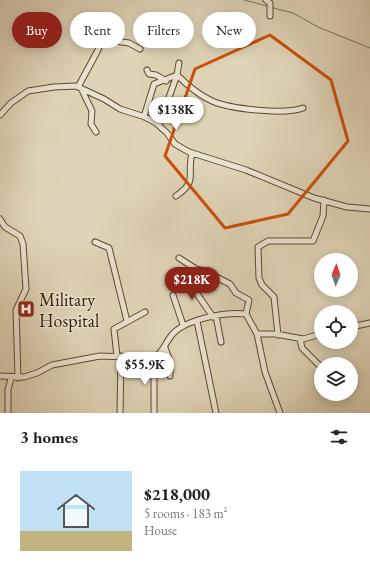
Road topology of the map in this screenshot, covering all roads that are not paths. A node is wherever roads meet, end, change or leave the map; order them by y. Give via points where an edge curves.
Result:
1 (266, 0) edge
2 (270, 16) dead end
3 (125, 42) edge
4 (99, 48) edge
5 (140, 49) dead end
6 (179, 63) dead end
7 (147, 70) dead end
8 (177, 75) junction
9 (166, 80) junction
10 (80, 87) junction
11 (303, 108) dead end
12 (0, 115) edge
13 (144, 117) junction
14 (159, 125) junction
15 (96, 132) dead end
16 (192, 153) junction
17 (176, 196) dead end
18 (324, 200) junction
19 (370, 209) edge
20 (0, 219) edge
21 (95, 242) dead end
22 (178, 258) dead end
23 (184, 275) dead end
24 (174, 295) dead end
25 (145, 312) dead end
26 (246, 314) junction
27 (215, 316) junction
28 (127, 321) junction
29 (197, 321) junction
30 (370, 323) edge
31 (183, 325) junction
32 (358, 326) edge
33 (257, 334) junction
34 (278, 335) junction
35 (314, 336) edge
36 (300, 339) junction
37 (221, 342) dead end
38 (165, 348) junction
39 (119, 356) junction
40 (154, 358) junction
41 (314, 360) edge
42 (0, 376) edge
43 (170, 376) dead end
44 (11, 378) junction
45 (18, 378) junction
46 (8, 413) edge
47 (120, 413) edge
48 (154, 413) edge
49 (216, 413) edge
50 (280, 413) edge

1 - 2 street via 270,3
3 - 5 street
4 - 10 street
6 - 8 street
7 - 9 street via 150,74
8 - 9 street
8 - 11 street via 213,101 260,110
8 - 14 street
9 - 13 street via 154,84
10 - 12 street via 28,91 11,102
10 - 13 street via 120,109
10 - 15 street via 92,111 91,124
13 - 14 street
14 - 16 street via 175,144
16 - 17 street via 188,188
16 - 18 street
18 - 19 street via 357,209
18 - 34 street via 323,216 313,242 268,242 258,247 259,278 274,297
20 - 45 street via 5,226 20,236 22,244 26,289 16,310
21 - 28 street via 109,248
22 - 26 street via 196,270 204,271 230,284 236,293 249,300
23 - 27 street
24 - 31 street
25 - 28 street
26 - 27 street via 229,312
26 - 33 street
27 - 29 street
27 - 37 street
28 - 39 street via 117,326 113,332
29 - 31 street
29 - 49 street
30 - 32 street
31 - 38 street via 171,336
33 - 34 street
33 - 50 street via 265,372
34 - 36 street
35 - 36 street
36 - 41 street via 302,348
38 - 40 street
38 - 43 street via 170,361
39 - 40 street
39 - 45 street via 100,356 52,365 37,373
39 - 47 street
40 - 48 street
42 - 44 street
44 - 45 street
44 - 46 street

